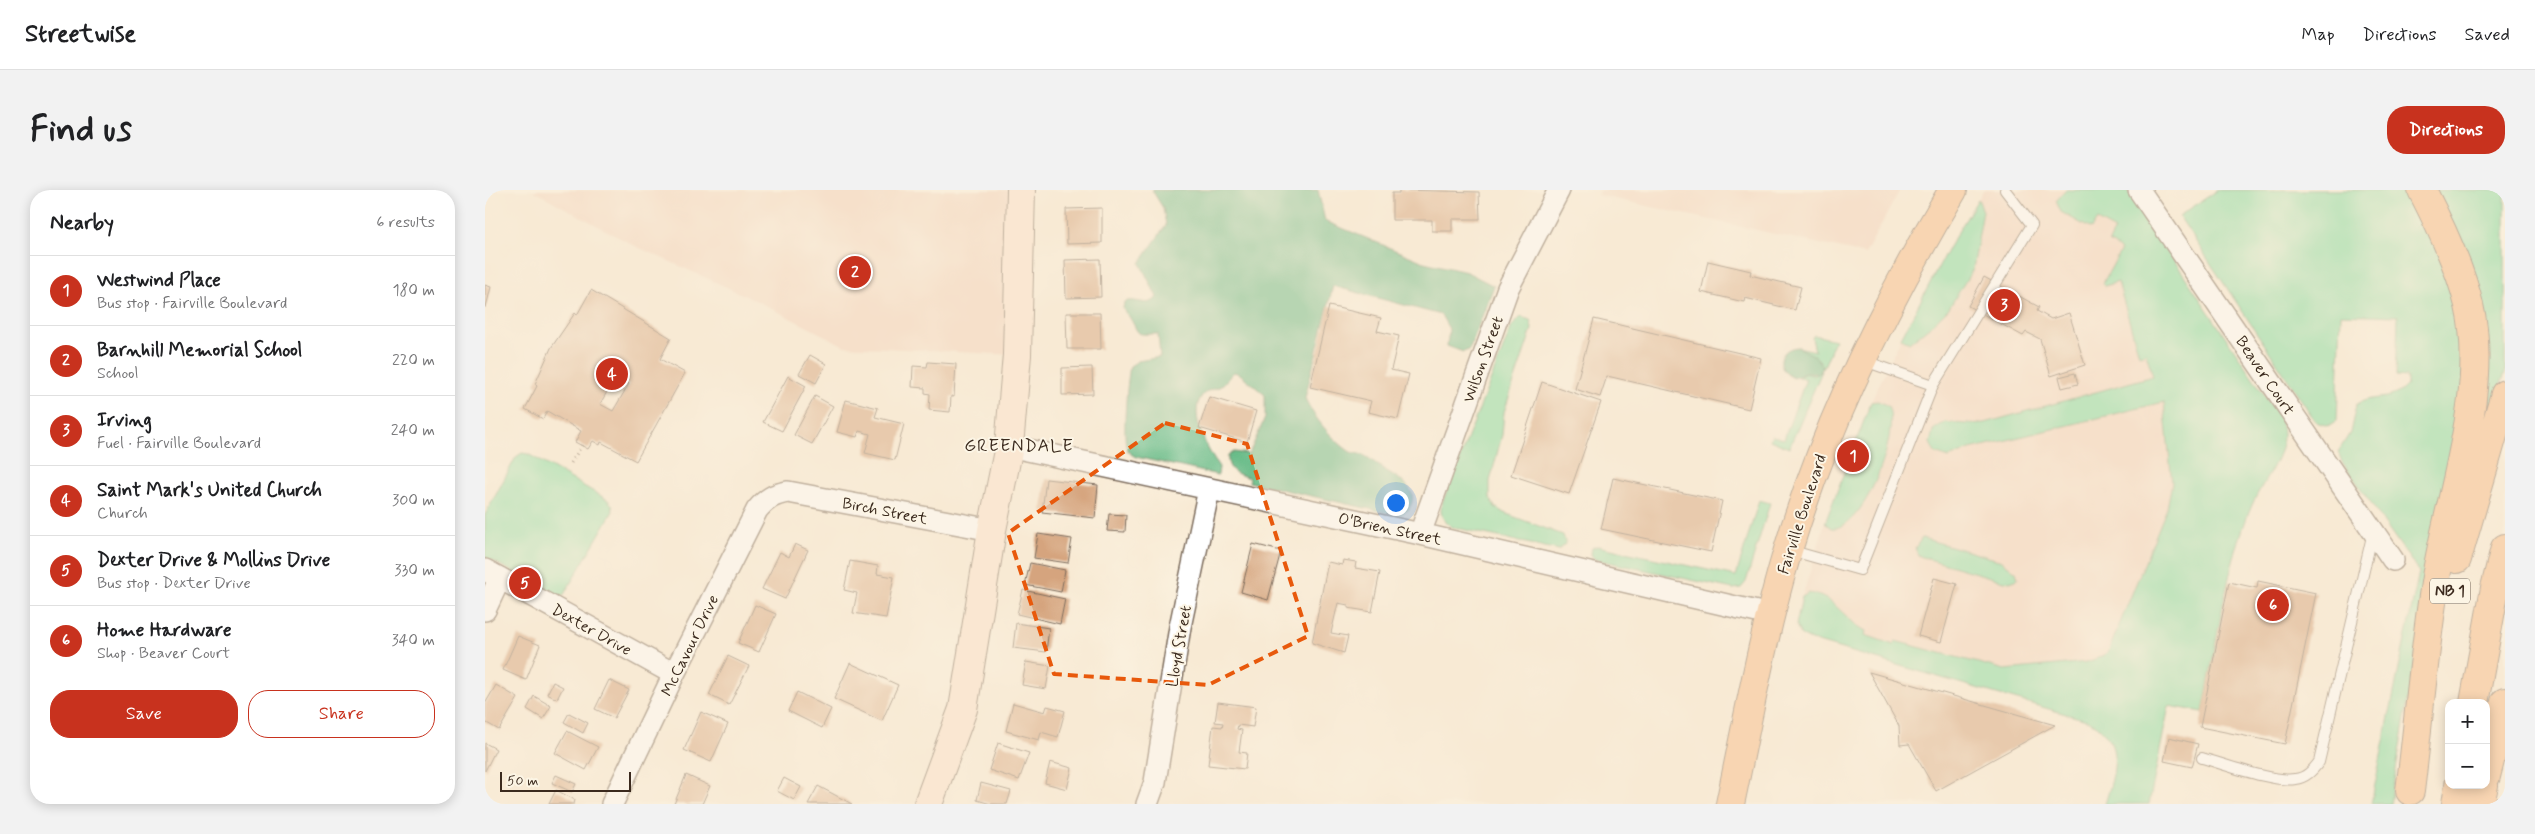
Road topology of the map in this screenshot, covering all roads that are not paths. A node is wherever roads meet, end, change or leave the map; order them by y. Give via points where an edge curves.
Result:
1 (1021, 190) edge
2 (1559, 190) edge
3 (1953, 190) edge
4 (2005, 190) edge
5 (2139, 190) edge
6 (2422, 190) edge
7 (1861, 359) junction
8 (1933, 385) junction
9 (2505, 394) edge
10 (1009, 446) junction
11 (1209, 489) junction
12 (777, 494) joint
13 (992, 530) junction
14 (2373, 530) junction
15 (1420, 534) junction
16 (2505, 548) edge
17 (1788, 550) junction
18 (2393, 560) dead end
19 (493, 574) edge
20 (485, 610) edge
21 (1770, 614) junction
22 (674, 674) junction
23 (2475, 699) edge
24 (2505, 702) edge
25 (2201, 758) dead end
26 (2490, 760) edge
27 (2458, 789) edge
28 (2483, 789) edge
29 (2409, 798) edge
30 (612, 804) edge
31 (928, 804) edge
32 (1147, 804) edge
33 (1730, 804) edge
34 (2456, 804) edge
35 (2480, 804) edge

1 - 10 main road via 1017,354
2 - 15 street, Wilson Street via 1508,288
3 - 7 main road, Fairville Boulevard
4 - 8 lane via 2032,225
5 - 14 street, Beaver Court
6 - 29 main road via 2460,274 2469,307 2473,387 2436,578
7 - 8 lane
7 - 17 main road, Fairville Boulevard via 1823,447
8 - 17 lane via 1860,570
9 - 29 main road, NB 1 via 2452,578
10 - 11 street, O'Brien Street
10 - 13 main road
11 - 15 street, O'Brien Street
11 - 32 street, Lloyd Street via 1180,627 1155,782
12 - 13 street, Birch Street via 801,494
12 - 22 street, McCavour Drive via 765,500 757,510
13 - 31 main road via 963,709
14 - 18 street, Beaver Court
14 - 25 lane via 2319,762 2304,777 2288,780
15 - 21 street, O'Brien Street
16 - 23 main road, NB 1
17 - 21 main road, Fairville Boulevard
19 - 20 street
19 - 22 street, Dexter Drive
21 - 33 main road, Fairville Boulevard
22 - 30 street, McCavour Drive
24 - 26 main road
27 - 34 main road
28 - 35 main road

